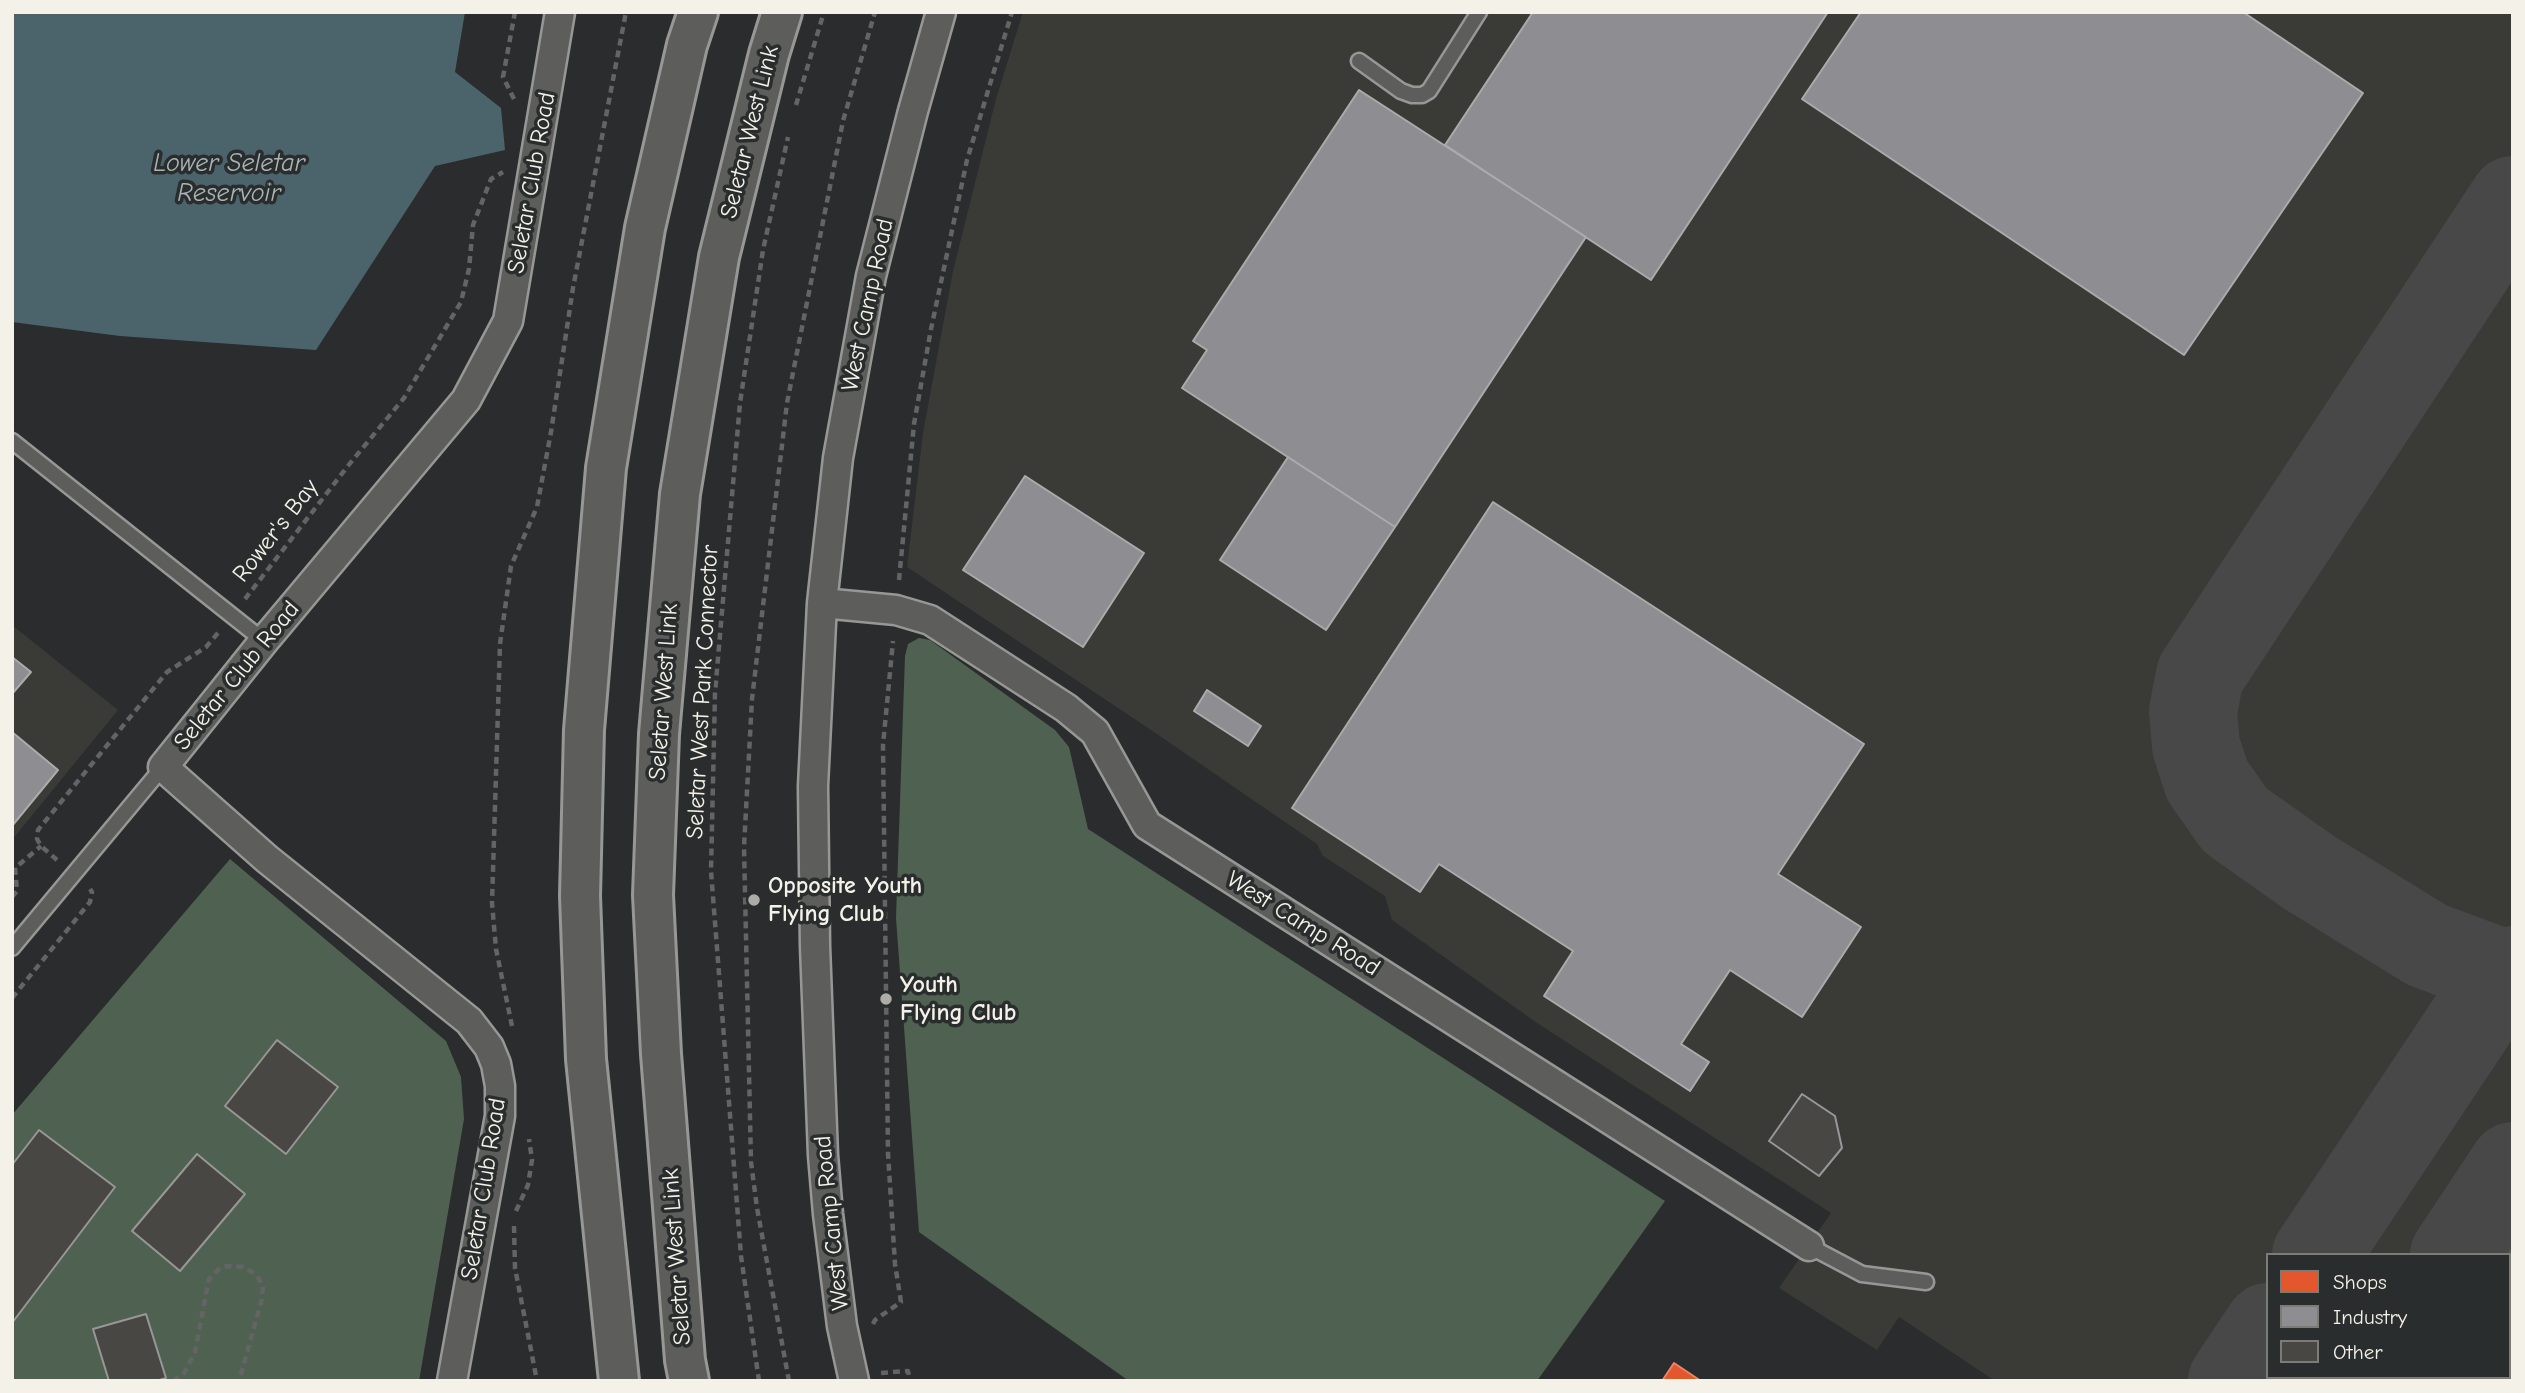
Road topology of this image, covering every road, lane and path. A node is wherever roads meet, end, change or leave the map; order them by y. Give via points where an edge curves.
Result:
1 (515, 12) edge
2 (560, 12) edge
3 (626, 12) edge
4 (698, 12) edge
5 (782, 12) edge
6 (824, 12) edge
7 (875, 12) edge
8 (941, 12) edge
9 (1012, 12) edge
10 (1479, 12) edge
11 (1359, 61) dead end
12 (517, 105) dead end
13 (794, 111) dead end
14 (789, 136) dead end
15 (511, 167) dead end
16 (12, 441) edge
17 (822, 603) junction
18 (896, 610) junction
19 (231, 617) junction
20 (264, 641) junction
21 (163, 767) junction
22 (41, 846) junction
23 (75, 874) junction
24 (12, 897) edge
25 (12, 948) edge
26 (12, 998) edge
27 (513, 1027) dead end
28 (529, 1134) dead end
29 (1810, 1246) joint
30 (1926, 1282) dead end
31 (872, 1328) dead end
32 (879, 1362) dead end
33 (173, 1381) edge
34 (239, 1381) edge
35 (452, 1381) edge
36 (537, 1381) edge
37 (619, 1381) edge
38 (689, 1381) edge
39 (759, 1381) edge
40 (789, 1381) edge
41 (854, 1381) edge
42 (910, 1381) edge

1 - 12 path via 503,77
2 - 20 street, Seletar Club Road via 508,321 466,400
3 - 27 path via 537,507 511,566 500,644 492,903 496,949
4 - 37 main road via 645,228 610,441 584,730 580,896 586,1059
5 - 38 main road, Seletar West Link via 719,257 680,494 659,734 653,895 661,1054
6 - 13 path
7 - 40 path via 843,121 787,403 751,713 744,847 751,1162
8 - 17 street, West Camp Road via 871,276 838,458
9 - 18 path via 967,160 929,343 914,424
10 - 11 lane via 1429,91 1422,94 1401,91
14 - 39 path, Seletar West Park Connector via 763,250 740,402 715,693 711,843 741,1256
15 - 19 path, Rower's Bay via 491,179 473,225 461,302 404,398
16 - 19 lane
17 - 18 street, West Camp Road
17 - 41 street, West Camp Road via 813,786 823,1155 842,1325
18 - 29 street, West Camp Road via 930,620 1066,708 1095,732 1147,825
18 - 31 path via 883,745 888,1153 901,1302 874,1320
19 - 20 lane
19 - 22 path, Rower's Bay via 206,647 167,672 153,687 38,830
20 - 21 street, Seletar Club Road
21 - 23 lane
21 - 35 street, Seletar Club Road via 267,859 469,1021 489,1047 500,1086 500,1116
22 - 23 path
22 - 24 path via 15,868 17,891
23 - 25 lane
23 - 26 path via 92,892 90,902
28 - 36 path via 532,1160 528,1185 516,1209 513,1229 515,1268
29 - 30 lane via 1862,1274
32 - 42 path via 881,1373 908,1371
33 - 34 path via 184,1373 195,1352 209,1279 227,1266 256,1274 263,1286

